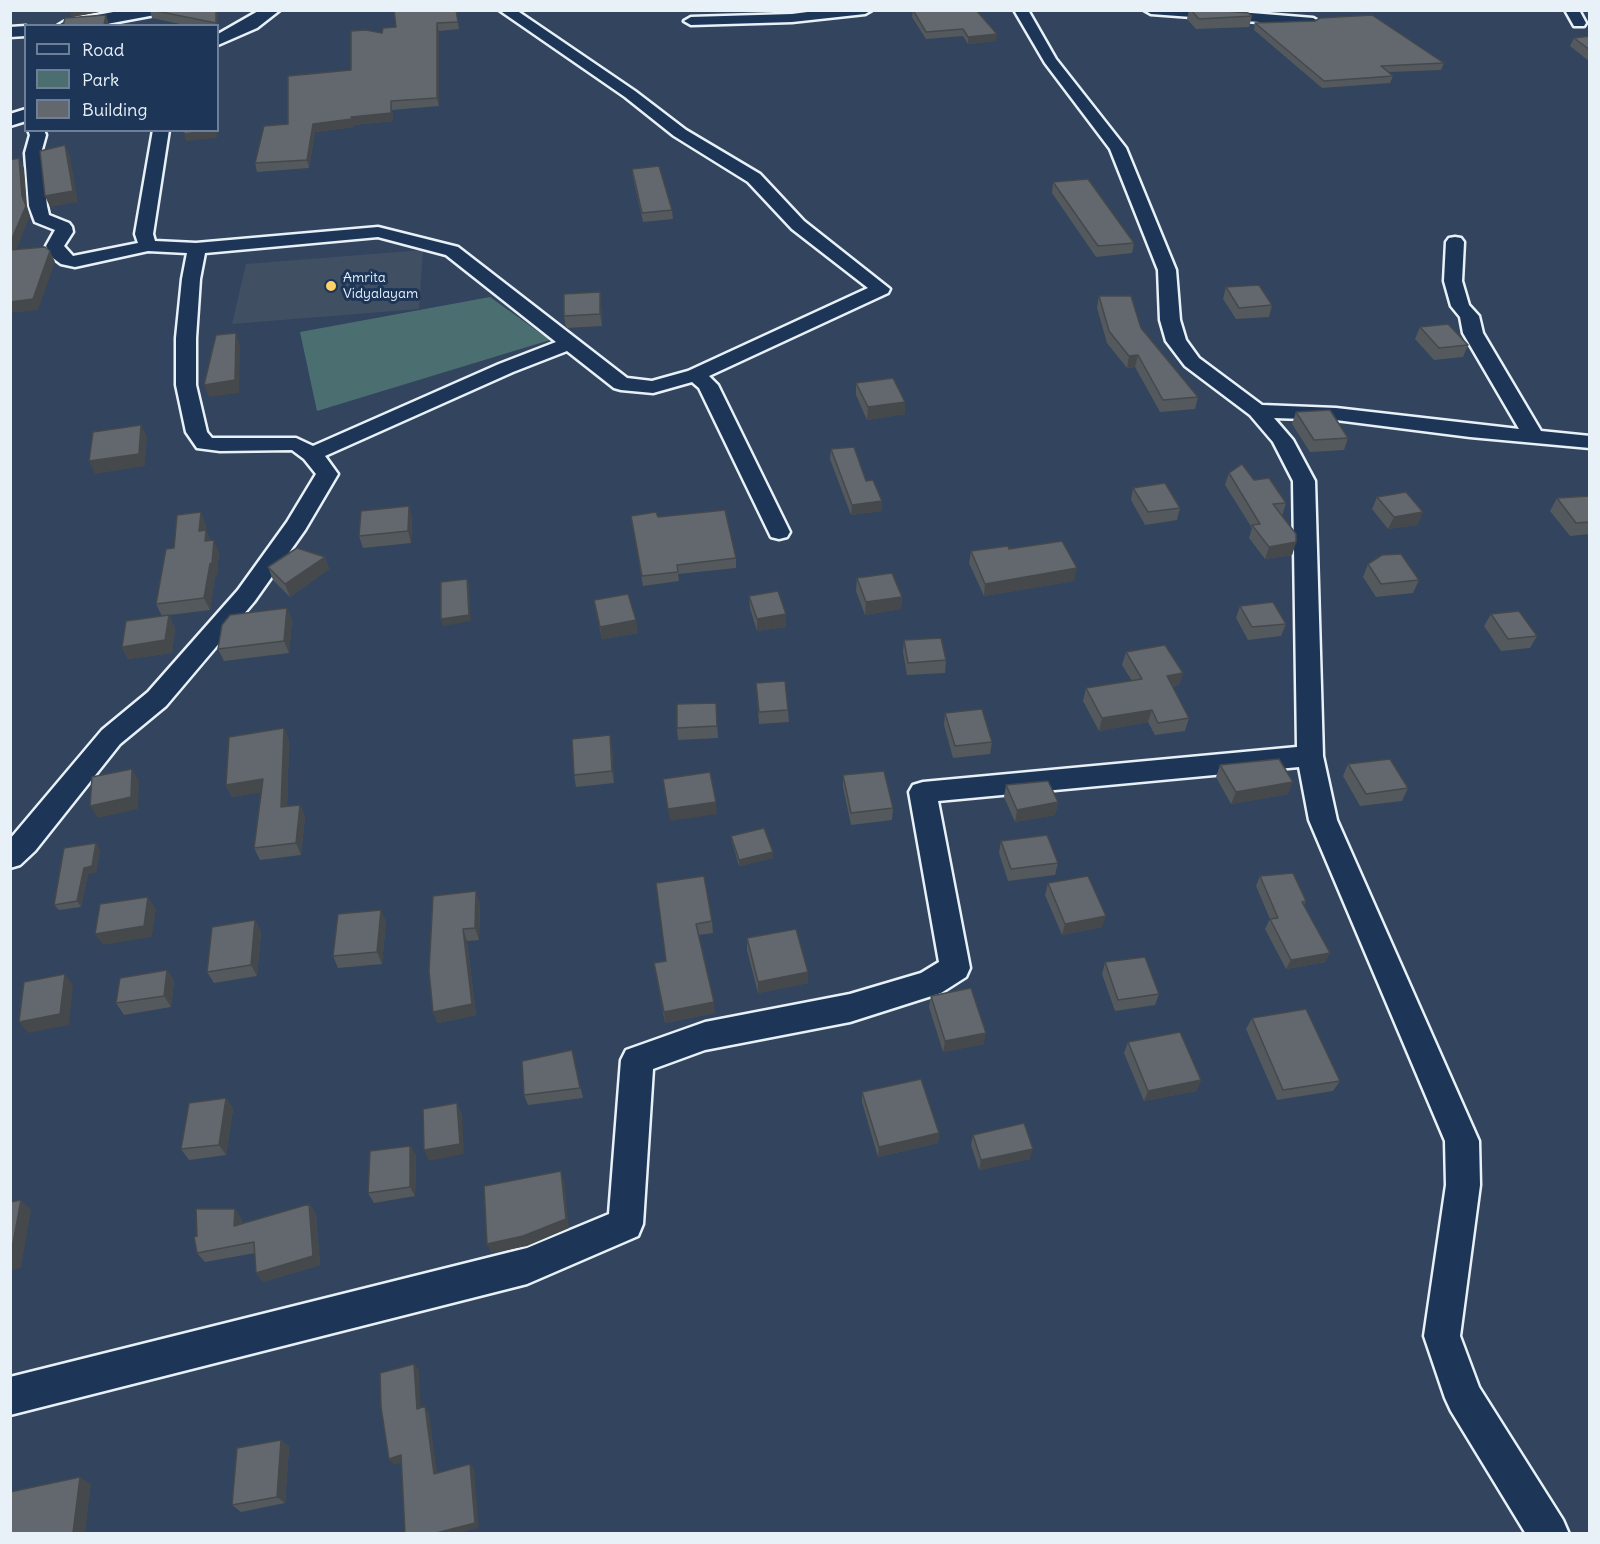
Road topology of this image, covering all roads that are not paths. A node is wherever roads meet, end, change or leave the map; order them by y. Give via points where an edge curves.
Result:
1 (155, 10) edge
2 (506, 10) edge
3 (865, 10) edge
4 (1021, 10) edge
5 (1151, 10) edge
6 (266, 11) edge
7 (691, 21) dead end
8 (1312, 22) edge
9 (76, 24) edge
10 (219, 32) edge
11 (219, 40) edge
12 (37, 132) edge
13 (161, 132) edge
14 (1455, 242) dead end
15 (148, 246) junction
16 (196, 248) junction
17 (569, 344) junction
18 (695, 375) junction
19 (1257, 411) junction
20 (1533, 435) junction
21 (1590, 442) edge
22 (312, 454) junction
23 (779, 532) dead end
24 (1310, 756) junction
25 (10, 857) edge
26 (10, 1396) edge
27 (1549, 1533) edge

1 - 9 main road
2 - 18 street via 680,133 754,178 798,225 881,289
3 - 7 street via 792,18
4 - 19 street via 1050,60 1118,148 1167,270 1170,320 1176,341 1192,362
5 - 8 street
6 - 10 main road
6 - 11 main road via 251,24
12 - 15 street via 33,153 38,206 41,218 63,227 55,246 59,254 75,262
13 - 15 street via 144,234
14 - 20 street via 1453,281 1460,306
15 - 16 street
16 - 17 street via 378,232 410,240 452,251
16 - 22 street via 186,338 186,385 197,432 205,443 220,446 296,444
17 - 18 street via 621,384 653,387
17 - 22 street
18 - 23 street via 708,385
19 - 20 street via 1336,414
19 - 24 street via 1282,440 1304,481
20 - 21 street
22 - 25 street via 327,474 297,525 246,596 157,699 111,737
24 - 26 street via 923,792 955,968 930,984 850,1008 705,1036 637,1060 626,1224 527,1266
24 - 27 street via 1323,820 1462,1141 1463,1185 1442,1336 1464,1398

